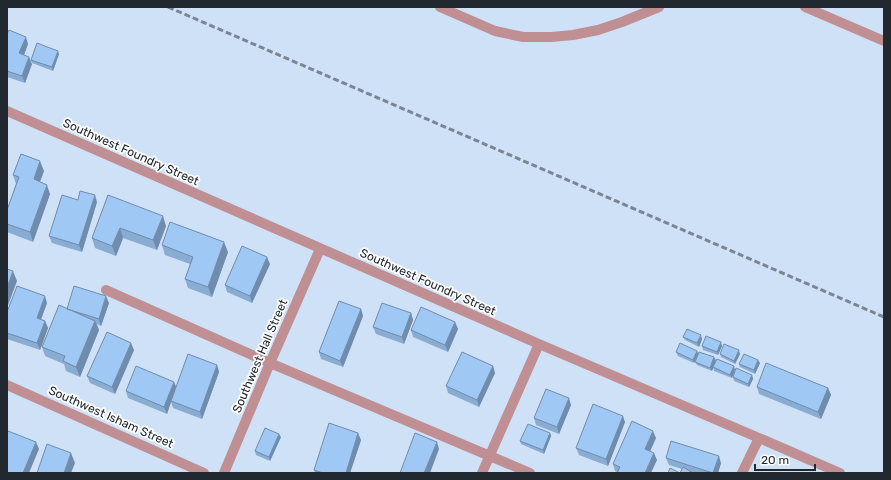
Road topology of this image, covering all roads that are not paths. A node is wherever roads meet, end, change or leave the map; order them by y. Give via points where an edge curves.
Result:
1 (440, 7) edge
2 (659, 7) edge
3 (805, 7) edge
4 (884, 41) edge
5 (7, 111) edge
6 (320, 249) junction
7 (106, 290) dead end
8 (538, 344) junction
9 (270, 363) junction
10 (7, 385) edge
11 (759, 438) junction
12 (489, 456) junction
13 (204, 473) edge
14 (224, 473) edge
15 (482, 473) edge
16 (530, 473) edge
17 (742, 473) edge
18 (840, 473) edge

1 - 2 street via 495,31 523,37 551,37 598,30
3 - 4 street
5 - 6 street, Southwest Foundry Street
6 - 8 street, Southwest Foundry Street
6 - 9 street, Southwest Hall Street
7 - 9 street
8 - 11 street, Southwest Foundry Street
8 - 12 street
9 - 12 street
9 - 14 street, Southwest Hall Street
10 - 13 street, Southwest Isham Street
11 - 17 street
11 - 18 street, Southwest Foundry Street
12 - 15 street
12 - 16 street

